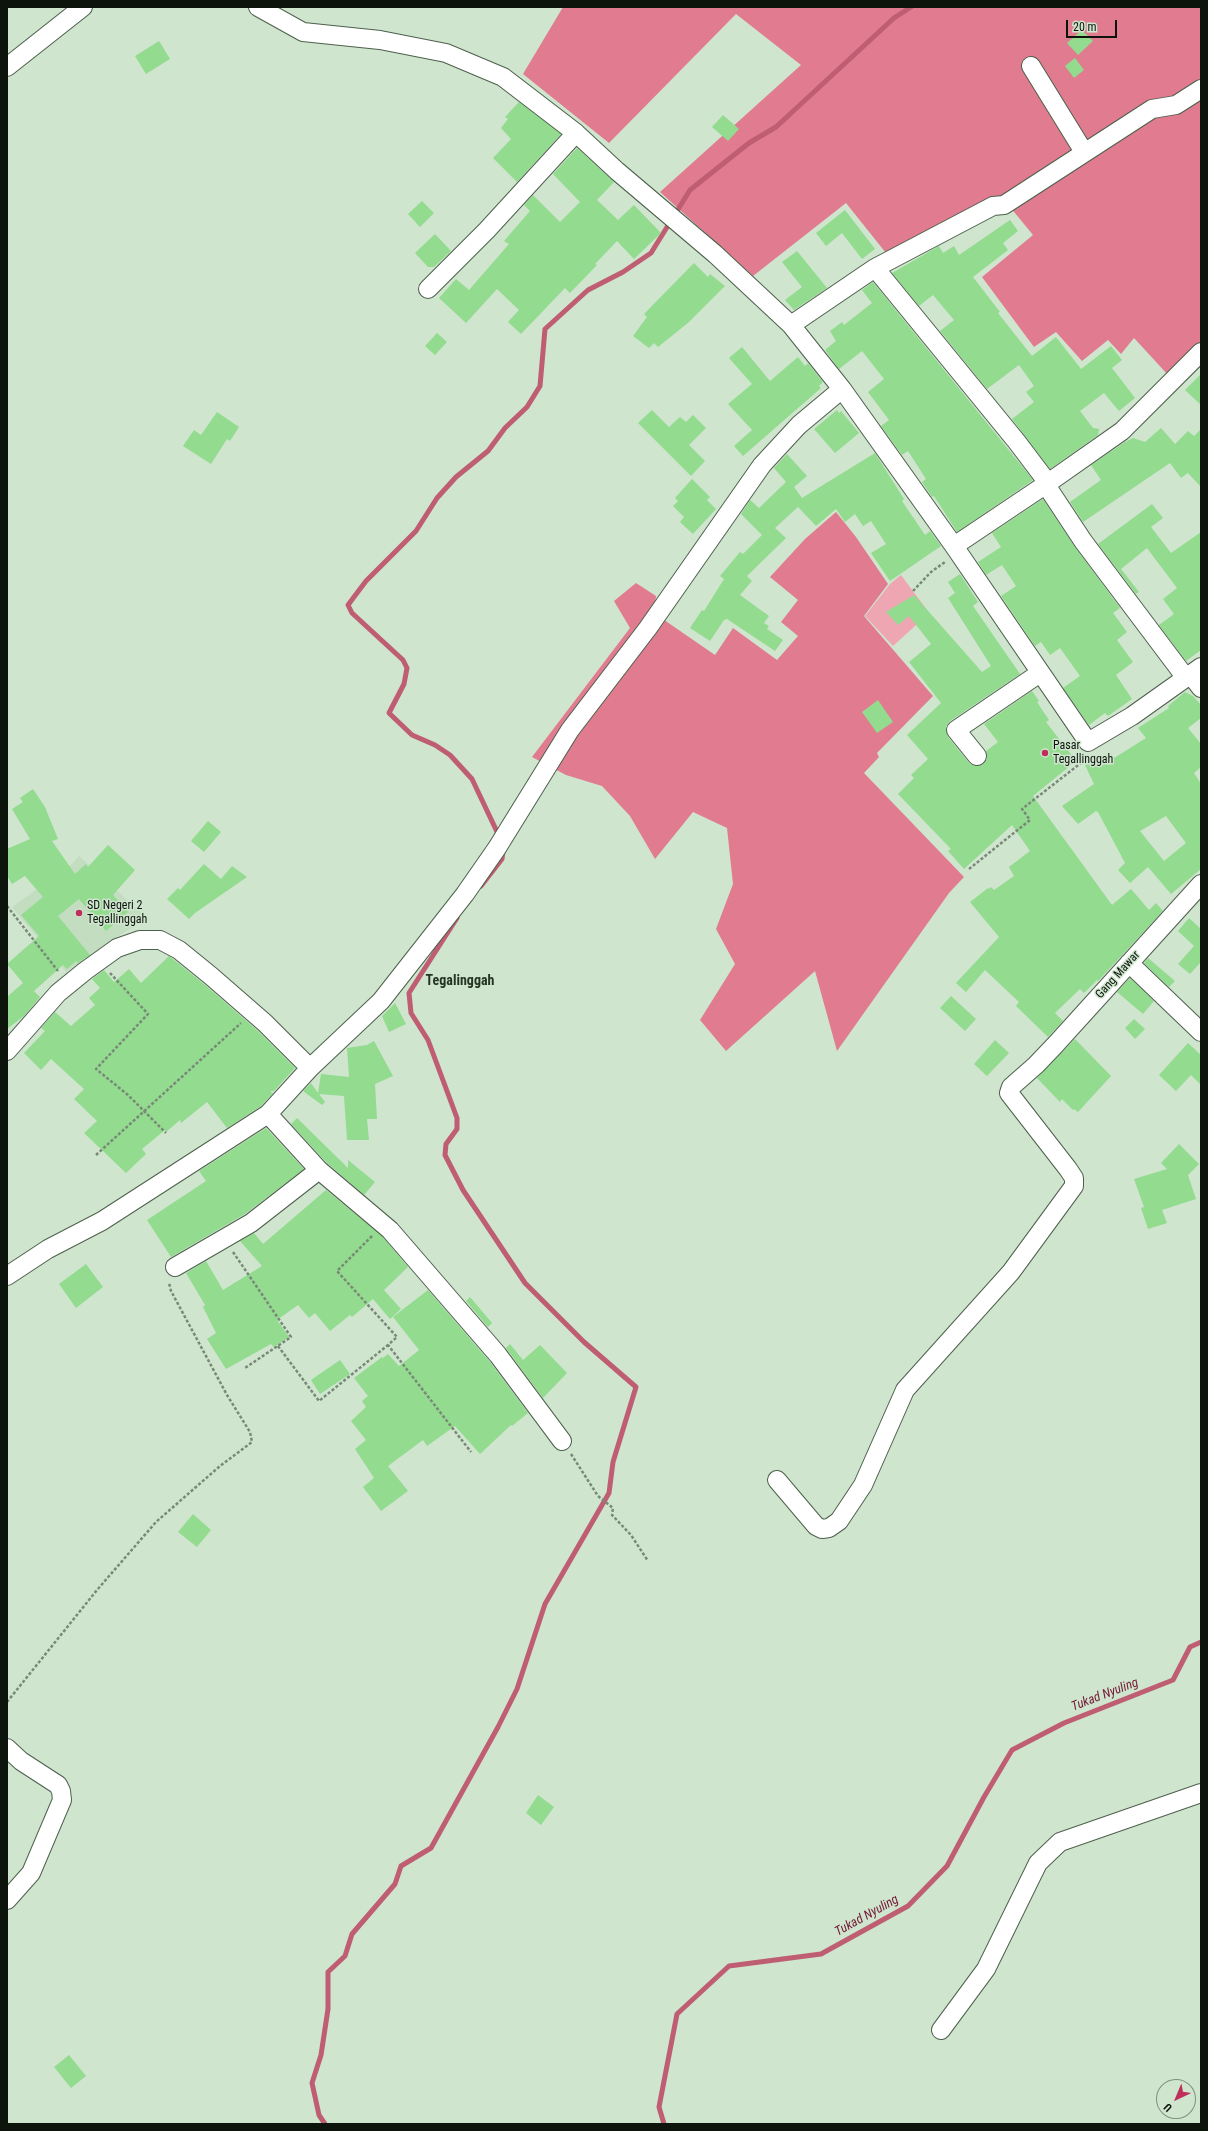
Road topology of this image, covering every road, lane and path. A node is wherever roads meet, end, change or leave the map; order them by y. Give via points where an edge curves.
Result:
1 (83, 7) edge
2 (258, 7) edge
3 (1031, 66) dead end
4 (7, 67) edge
5 (1201, 89) edge
6 (576, 134) junction
7 (1084, 152) junction
8 (875, 268) junction
9 (428, 289) dead end
10 (791, 325) junction
11 (1201, 352) edge
12 (842, 389) junction
13 (1047, 484) junction
14 (957, 549) junction
15 (913, 591) dead end
16 (1040, 673) junction
17 (1195, 677) edge
18 (1088, 742) junction
19 (977, 756) dead end
20 (968, 869) dead end
21 (1201, 884) edge
22 (7, 906) edge
23 (100, 960) junction
24 (1129, 963) junction
25 (69, 984) junction
26 (254, 1012) junction
27 (1201, 1032) edge
28 (7, 1051) edge
29 (310, 1068) junction
30 (144, 1111) junction
31 (268, 1114) junction
32 (166, 1134) dead end
33 (96, 1155) dead end
34 (319, 1170) junction
35 (384, 1225) junction
36 (224, 1239) junction
37 (175, 1267) joint
38 (7, 1276) edge
39 (388, 1345) junction
40 (278, 1346) junction
41 (246, 1368) dead end
42 (562, 1441) joint
43 (471, 1452) dead end
44 (777, 1480) dead end
45 (648, 1561) dead end
46 (7, 1702) edge
47 (7, 1748) edge
48 (1201, 1793) edge
49 (7, 1900) edge
50 (941, 2030) dead end

1 - 4 street
2 - 6 street via 303,32 380,40 446,53 477,65 503,77
3 - 7 street
5 - 7 street via 1176,105 1152,109
6 - 9 street
6 - 10 street via 759,293
7 - 8 street via 1004,205 993,206
8 - 10 street
8 - 13 street via 1017,442
10 - 12 street
11 - 13 street via 1122,431
12 - 14 street
12 - 29 street via 781,443 745,487 648,628 570,730 497,848 460,900 382,1001
13 - 14 street
13 - 17 street via 1083,541
14 - 15 path
14 - 16 street
16 - 18 street
16 - 19 street via 956,730
17 - 18 street
18 - 20 path via 1085,750 1087,759 1022,809 1030,820
21 - 24 street, Gang Mawar
22 - 25 path
23 - 25 street
23 - 26 street via 117,948 140,940 160,940 179,950
23 - 30 path via 148,1014 96,1068
24 - 27 street
24 - 44 street, Gang Mawar via 1036,1065 1011,1087 1009,1093 1068,1169 1074,1178 1074,1186 1011,1272 905,1390 863,1485 839,1520 829,1528 822,1529 816,1526
25 - 28 street
26 - 29 street
26 - 30 path
29 - 31 street
30 - 32 path
30 - 33 path
31 - 34 street
31 - 38 street via 102,1221 48,1249
34 - 35 street
34 - 36 street via 251,1223
35 - 39 path via 337,1271 397,1337
35 - 42 street via 498,1355
36 - 37 street
36 - 40 path via 291,1337
37 - 46 path via 169,1277 171,1291 250,1432 252,1442 220,1466 156,1522 97,1590
39 - 40 path via 319,1401
39 - 43 path
40 - 41 path
42 - 45 path via 598,1496 613,1508 612,1515 631,1535
47 - 49 street via 24,1764 58,1785 62,1800 31,1873
48 - 50 street via 1060,1842 1038,1863 986,1969

